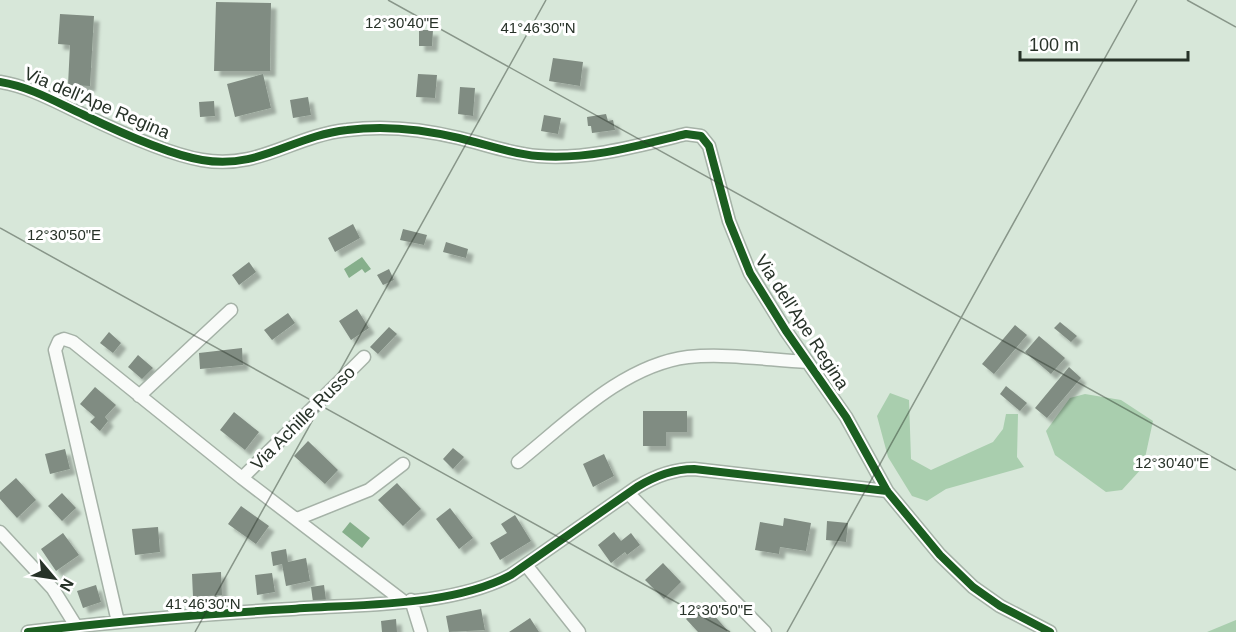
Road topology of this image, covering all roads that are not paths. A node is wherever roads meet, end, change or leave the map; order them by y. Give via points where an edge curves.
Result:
1 (0, 82) edge
2 (231, 310) dead end
3 (364, 357) dead end
4 (807, 362) junction
5 (139, 396) junction
6 (518, 462) dead end
7 (403, 464) dead end
8 (242, 478) junction
9 (887, 491) junction
10 (628, 493) junction
11 (297, 519) junction
12 (0, 532) edge
13 (526, 565) junction
14 (407, 601) junction
15 (118, 622) junction
16 (76, 626) junction
17 (28, 632) edge
18 (421, 632) edge
19 (579, 632) edge
20 (765, 632) edge
21 (1050, 632) edge

1 - 4 street, Via dell'Ape Regina via 36,92 120,132 171,151 222,163 254,159 305,138 359,128 429,132 540,156 593,155 686,134 698,135 709,146 729,221 750,273
2 - 5 street
3 - 8 street, Via Achille Russo
4 - 6 street via 705,357 654,366 609,391
4 - 9 street, Via dell'Ape Regina via 846,417
5 - 8 street, Via Achille Russo
5 - 15 street, Via Achille Russo via 69,339 59,341 55,350
7 - 11 street via 369,490
8 - 11 street, Via Achille Russo
9 - 10 street via 689,469 657,476
9 - 21 street, Via dell'Ape Regina via 940,555 973,587
10 - 13 street
10 - 20 street
11 - 14 street, Via Achille Russo
12 - 16 street via 53,589
13 - 14 street via 481,588
13 - 19 street
14 - 15 street
14 - 18 street
15 - 16 street
16 - 17 street

